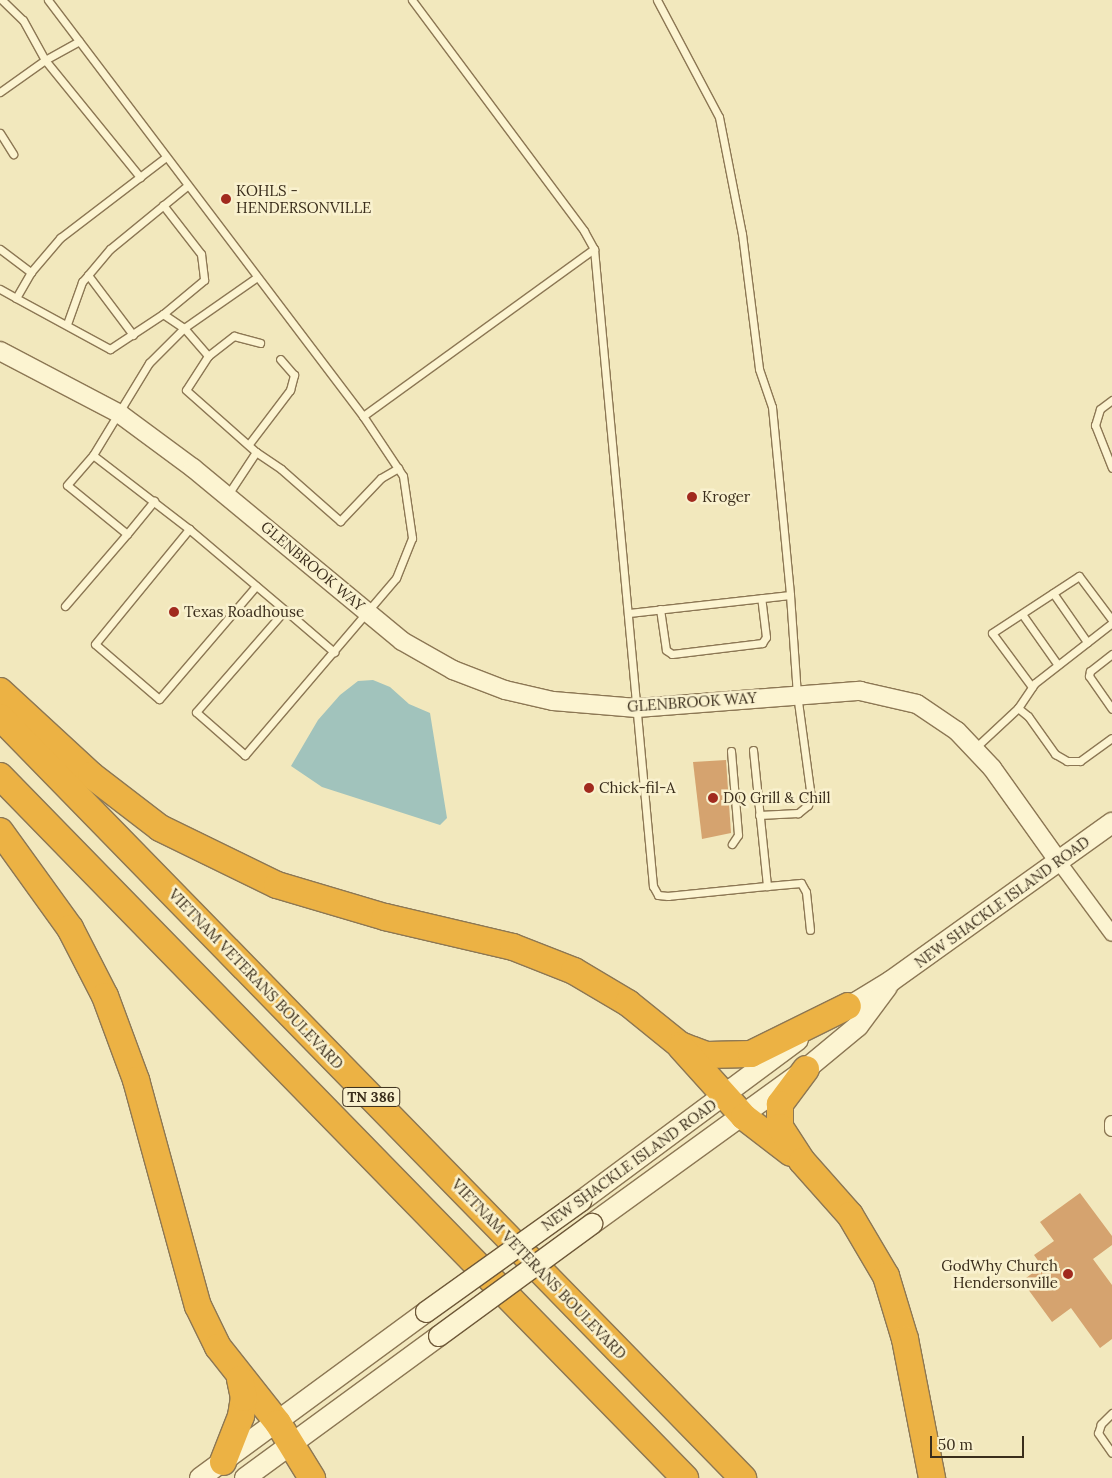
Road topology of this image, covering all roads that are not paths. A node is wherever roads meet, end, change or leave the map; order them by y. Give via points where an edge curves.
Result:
1 (2, 0) edge
2 (48, 0) edge
3 (412, 0) edge
4 (657, 0) edge
5 (79, 41) junction
6 (45, 60) junction
7 (0, 92) edge
8 (0, 133) edge
9 (13, 154) dead end
10 (166, 157) junction
11 (140, 177) junction
12 (187, 186) junction
13 (163, 206) junction
14 (0, 249) edge
15 (594, 249) junction
16 (31, 272) junction
17 (88, 275) junction
18 (256, 277) junction
19 (0, 289) edge
20 (16, 298) junction
21 (163, 314) junction
22 (68, 324) junction
23 (184, 328) junction
24 (133, 335) junction
25 (260, 343) dead end
26 (0, 351) edge
27 (208, 356) junction
28 (280, 359) dead end
29 (1112, 400) edge
30 (120, 414) junction
31 (364, 416) junction
32 (248, 444) junction
33 (256, 452) junction
34 (93, 455) junction
35 (398, 468) junction
36 (1112, 468) edge
37 (227, 496) junction
38 (154, 501) junction
39 (189, 529) junction
40 (127, 534) junction
41 (256, 586) junction
42 (1053, 593) junction
43 (790, 595) junction
44 (761, 598) junction
45 (65, 606) dead end
46 (284, 610) junction
47 (660, 610) junction
48 (368, 612) junction
49 (629, 613) junction
50 (1022, 614) junction
51 (1112, 621) edge
52 (1087, 642) junction
53 (334, 652) junction
54 (1112, 654) edge
55 (1058, 665) junction
56 (1032, 687) junction
57 (0, 691) edge
58 (797, 694) junction
59 (637, 708) junction
60 (1018, 708) junction
61 (1112, 709) edge
62 (0, 716) edge
63 (1112, 738) edge
64 (974, 749) junction
65 (753, 750) dead end
66 (731, 751) dead end
67 (0, 776) edge
68 (760, 815) junction
69 (1112, 823) edge
70 (0, 831) edge
71 (732, 844) dead end
72 (1059, 862) junction
73 (768, 886) junction
74 (810, 930) dead end
75 (1112, 934) edge
76 (891, 981) junction
77 (848, 1006) junction
78 (680, 1045) junction
79 (806, 1069) junction
80 (724, 1095) junction
81 (744, 1117) junction
82 (1112, 1123) edge
83 (1112, 1129) edge
84 (802, 1160) junction
85 (240, 1379) junction
86 (1112, 1413) edge
87 (285, 1433) junction
88 (1112, 1453) edge
89 (224, 1462) junction
90 (200, 1478) edge
91 (245, 1478) edge
92 (312, 1478) edge
93 (685, 1478) edge
94 (743, 1478) edge
95 (932, 1478) edge

1 - 6 lane via 23,20
2 - 5 lane
3 - 15 lane via 584,231
4 - 43 lane via 719,117 742,234 759,369 772,407
5 - 6 lane
5 - 10 lane
6 - 7 lane
6 - 11 lane
8 - 9 lane
10 - 11 lane
10 - 12 lane
11 - 16 lane via 60,238
12 - 13 lane
12 - 18 lane
13 - 17 lane via 110,250
13 - 21 lane via 201,254 204,280
14 - 16 lane
15 - 31 lane
15 - 49 lane
16 - 20 lane
17 - 22 lane via 82,282
17 - 24 lane
18 - 23 lane
18 - 31 lane
19 - 20 lane
20 - 22 lane
21 - 23 lane
21 - 24 lane
22 - 24 lane via 110,349
23 - 27 lane
23 - 30 lane via 149,364
25 - 27 lane via 234,336
26 - 30 street, GLENBROOK WAY
27 - 32 lane via 186,390
28 - 32 lane via 294,375 290,390
29 - 36 lane via 1100,409 1095,425
30 - 34 lane
30 - 37 street, GLENBROOK WAY
31 - 35 lane
32 - 33 lane
33 - 35 lane via 281,469 340,521 381,478
33 - 37 lane
34 - 38 lane
34 - 40 lane via 67,485
35 - 48 lane via 403,476 412,538 396,578
37 - 48 street, GLENBROOK WAY
38 - 39 lane
38 - 40 lane
39 - 41 lane
39 - 41 lane via 95,644 159,699
40 - 45 lane
41 - 46 lane
42 - 50 lane
42 - 51 lane via 1079,576
42 - 52 lane
43 - 44 lane
43 - 58 lane
44 - 47 lane
44 - 47 lane via 766,637 762,643 672,654 666,650
46 - 53 lane
46 - 53 lane via 196,712 245,755
47 - 49 lane
48 - 53 lane
48 - 59 street, GLENBROOK WAY via 402,641 453,670 505,690 553,701
49 - 59 lane
50 - 55 lane
50 - 56 lane via 992,634
51 - 52 lane
52 - 55 lane
54 - 61 lane via 1090,671 1089,676
55 - 56 lane
56 - 60 lane
57 - 78 highway via 91,775 160,828 277,885 385,917 513,947 574,971 628,1003
58 - 59 street, GLENBROOK WAY
58 - 64 street, GLENBROOK WAY via 860,691 917,704 957,730
58 - 68 lane via 810,800 798,813
59 - 73 lane via 653,886 658,895
60 - 63 lane via 1028,716 1055,754 1067,761 1080,761
60 - 64 lane
62 - 94 highway, VIETNAM VETERANS BOULEVARD / TN 386
64 - 72 street, GLENBROOK WAY via 992,768
65 - 68 lane
66 - 71 lane via 738,835
67 - 93 highway, TN 386
68 - 73 lane
69 - 72 main road, NEW SHACKLE ISLAND ROAD
70 - 85 highway via 70,928 105,996 136,1080 198,1306 218,1347
72 - 75 street
72 - 76 main road, NEW SHACKLE ISLAND ROAD
73 - 74 lane via 801,883 806,892
76 - 77 main road, NEW SHACKLE ISLAND ROAD
76 - 79 main road, NEW SHACKLE ISLAND ROAD via 858,1026
77 - 78 highway via 751,1054 708,1055
77 - 80 main road, NEW SHACKLE ISLAND ROAD
78 - 80 highway
79 - 81 main road, NEW SHACKLE ISLAND ROAD
79 - 84 highway via 780,1104 780,1127
80 - 81 highway
80 - 87 main road, NEW SHACKLE ISLAND ROAD, bridge via 426,1312
81 - 84 highway
81 - 87 main road, NEW SHACKLE ISLAND ROAD, bridge via 439,1336
82 - 83 street
84 - 95 highway via 850,1215 886,1276 905,1339
85 - 87 highway
85 - 89 highway via 244,1398 241,1416
86 - 88 lane via 1101,1424 1098,1433
87 - 89 main road, NEW SHACKLE ISLAND ROAD
87 - 91 main road, NEW SHACKLE ISLAND ROAD
87 - 92 highway
89 - 90 main road, NEW SHACKLE ISLAND ROAD

